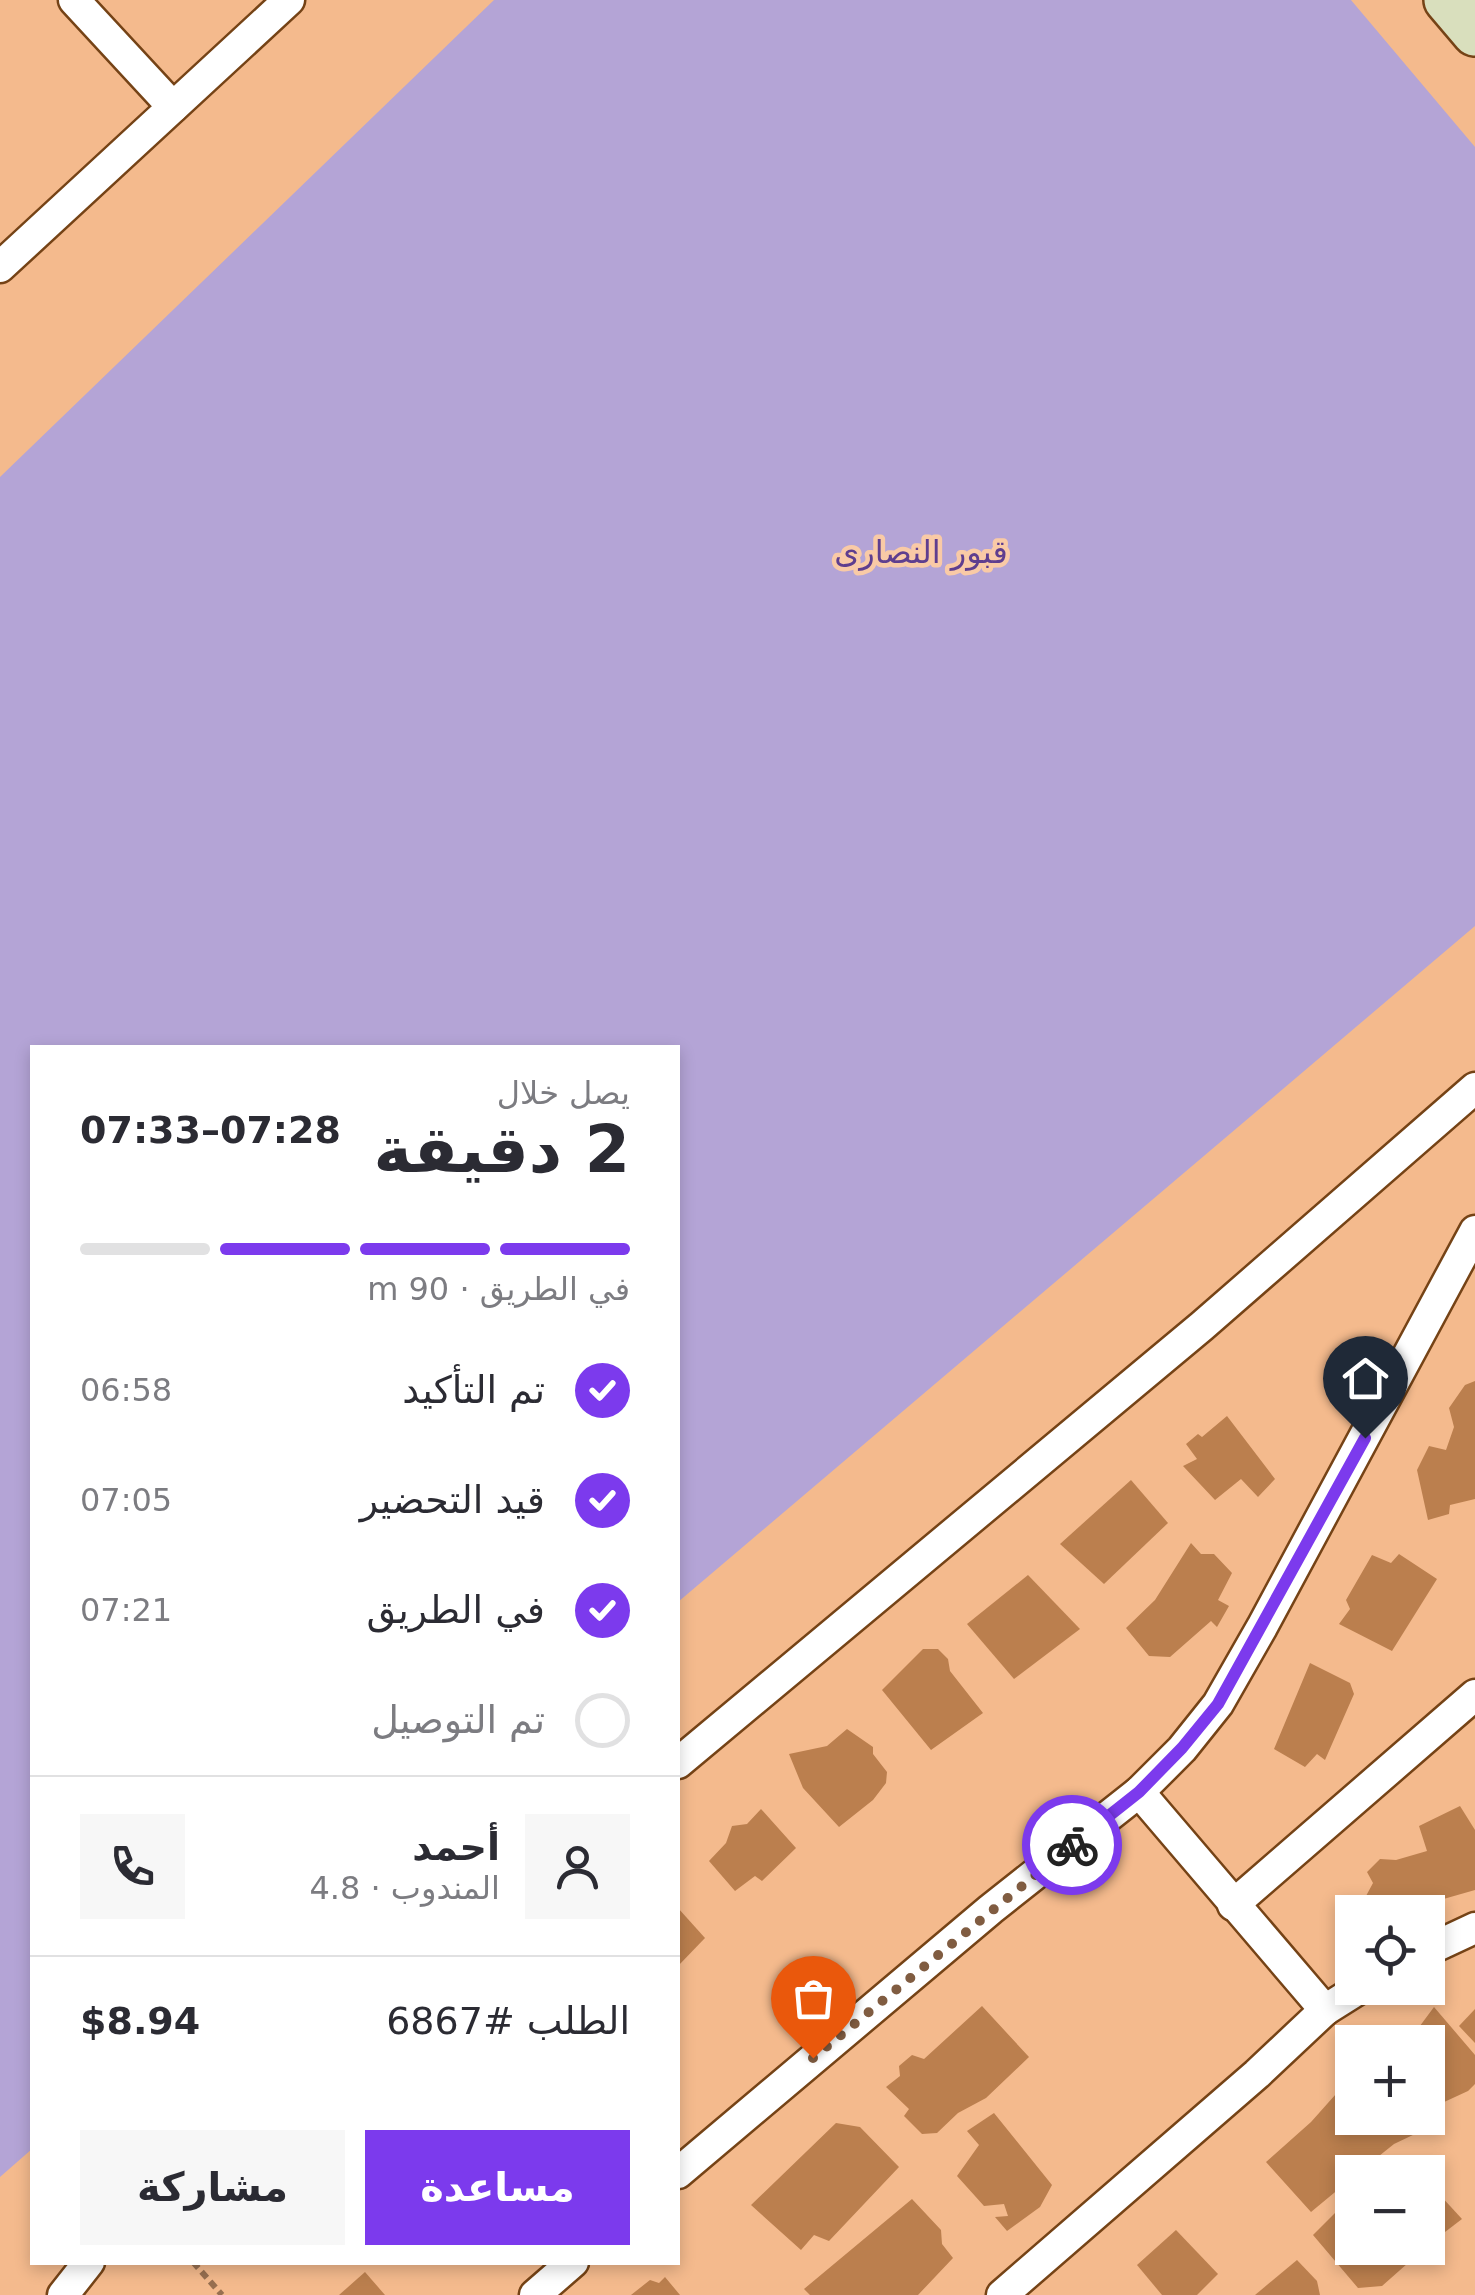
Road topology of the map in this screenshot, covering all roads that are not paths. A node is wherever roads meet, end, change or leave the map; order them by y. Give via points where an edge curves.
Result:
1 (74, 0) edge
2 (289, 0) edge
3 (1447, 0) edge
4 (1475, 33) edge
5 (173, 107) junction
6 (0, 267) edge
7 (1475, 1088) edge
8 (1475, 1231) edge
9 (1475, 1695) edge
10 (680, 1760) edge
11 (1139, 1792) junction
12 (1233, 1906) junction
13 (1475, 1928) edge
14 (1445, 1942) edge
15 (1335, 2003) edge
16 (1324, 2010) junction
17 (680, 2171) edge
18 (87, 2265) edge
19 (570, 2265) edge
20 (63, 2295) edge
21 (535, 2295) edge
22 (1002, 2295) edge

1 - 5 street
2 - 5 street
3 - 4 main road
5 - 6 street
7 - 10 street via 1202,1326
8 - 11 street via 1218,1704
9 - 12 street
11 - 12 street
11 - 17 street
12 - 16 street
13 - 14 street
15 - 16 street
16 - 22 street
18 - 20 street
19 - 21 street

